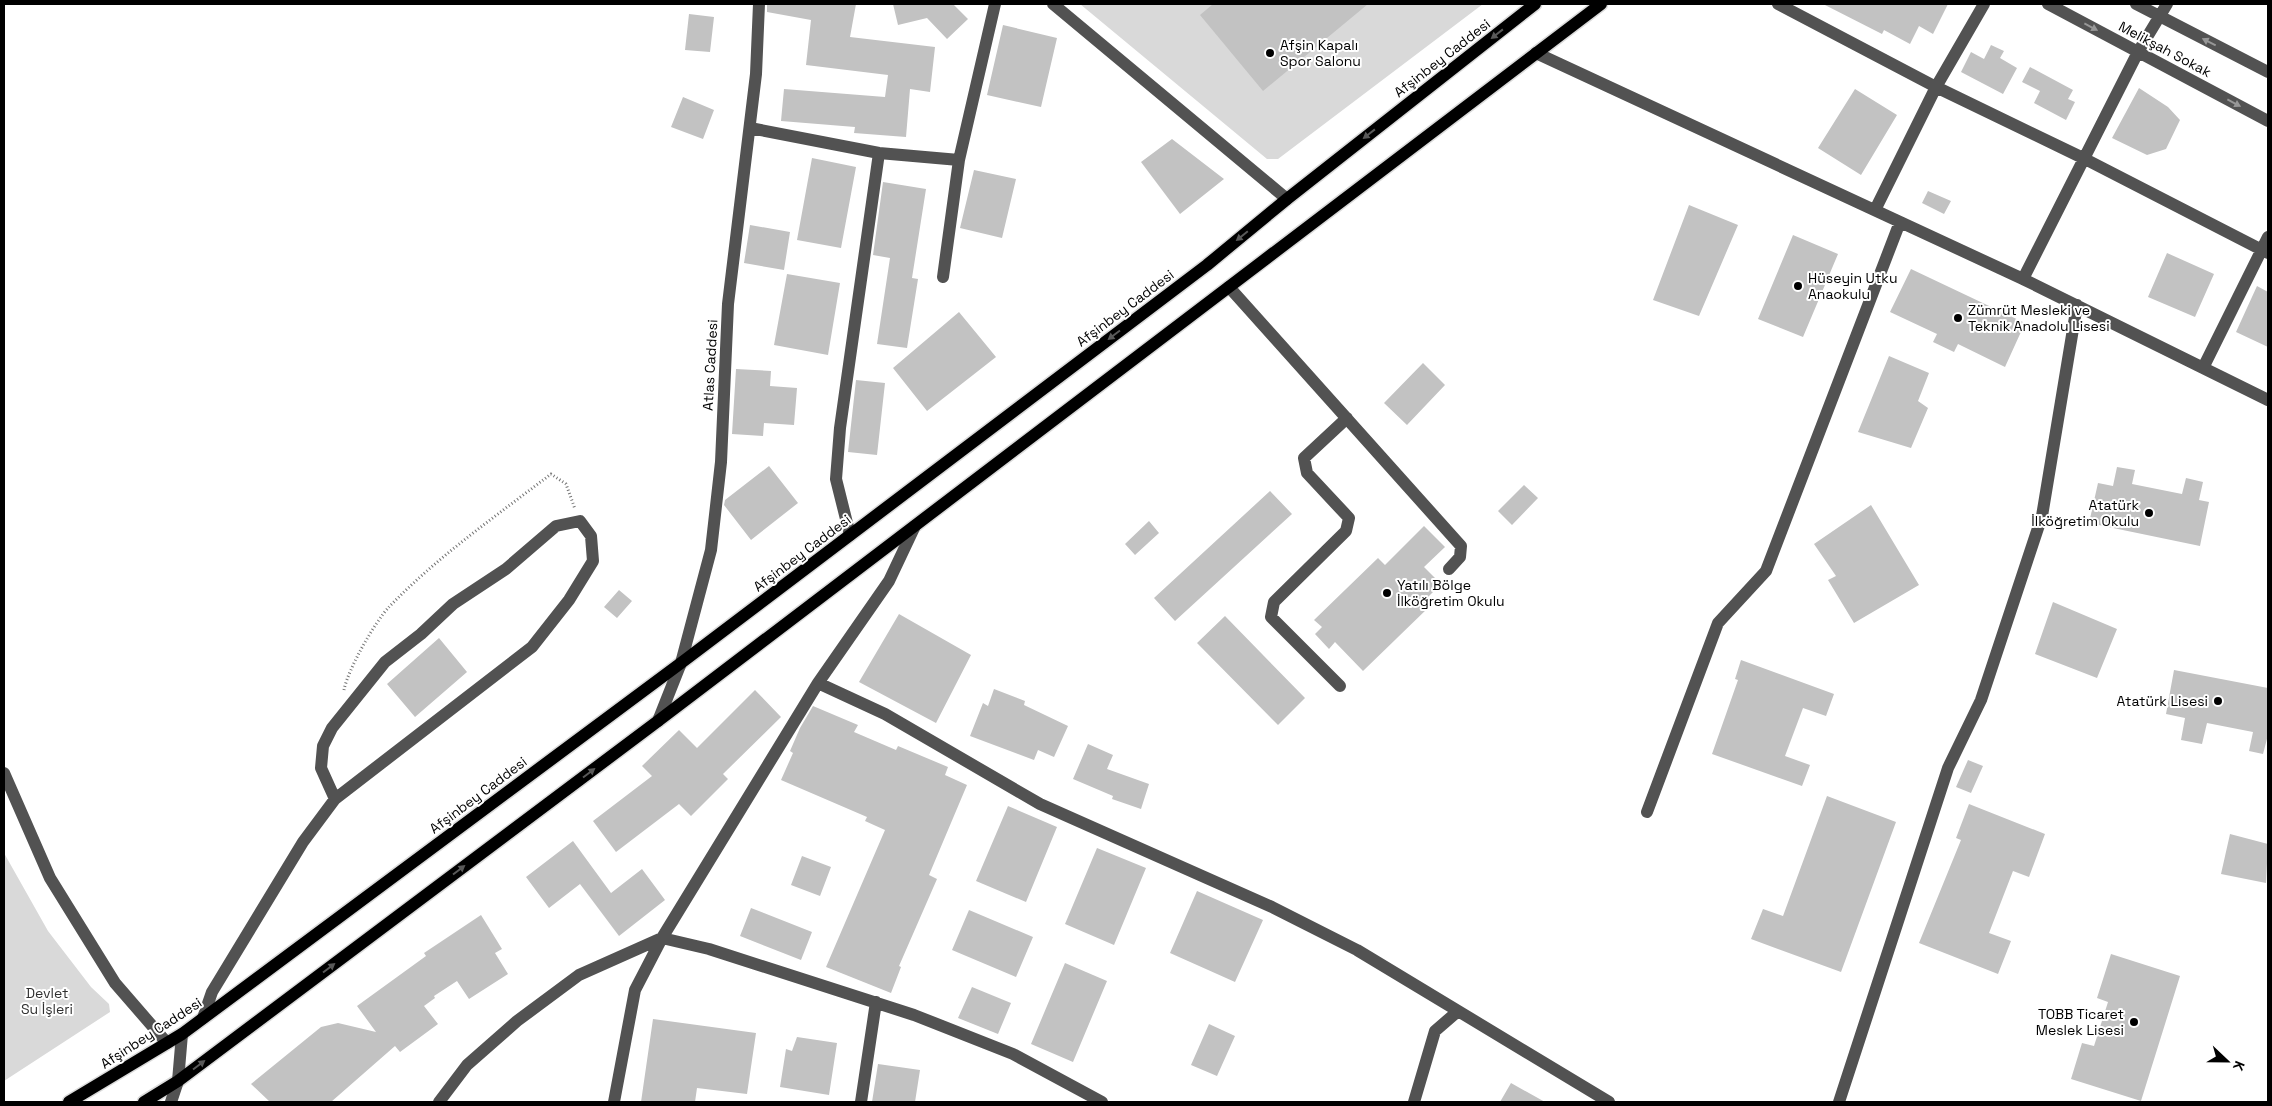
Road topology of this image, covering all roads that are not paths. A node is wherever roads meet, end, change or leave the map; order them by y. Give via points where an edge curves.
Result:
1 (760, 4) edge
2 (995, 4) edge
3 (1053, 4) edge
4 (1536, 4) edge
5 (1601, 4) edge
6 (1778, 4) edge
7 (1984, 4) edge
8 (2048, 4) edge
9 (2136, 4) edge
10 (2166, 4) edge
11 (2160, 16) junction
12 (2138, 52) junction
13 (1536, 53) junction
14 (2268, 72) edge
15 (1936, 87) junction
16 (2268, 120) edge
17 (750, 128) junction
18 (879, 153) junction
19 (2083, 158) junction
20 (958, 160) junction
21 (1288, 199) junction
22 (1875, 210) junction
23 (1900, 222) junction
24 (2268, 237) edge
25 (2265, 251) edge
26 (943, 277) dead end
27 (2023, 279) junction
28 (1229, 287) junction
29 (2077, 305) junction
30 (2203, 368) junction
31 (2268, 400) edge
32 (1347, 418) junction
33 (915, 526) junction
34 (850, 535) junction
35 (1449, 569) dead end
36 (681, 663) junction
37 (818, 683) junction
38 (1340, 686) dead end
39 (658, 721) junction
40 (4, 773) edge
41 (335, 799) junction
42 (1647, 812) dead end
43 (662, 938) junction
44 (876, 1002) junction
45 (1457, 1012) junction
46 (203, 1018) junction
47 (182, 1034) junction
48 (167, 1043) junction
49 (178, 1081) junction
50 (69, 1102) edge
51 (144, 1102) edge
52 (171, 1102) edge
53 (438, 1102) edge
54 (614, 1102) edge
55 (861, 1102) edge
56 (1102, 1102) edge
57 (1414, 1102) edge
58 (1609, 1102) edge
59 (1839, 1102) edge

1 - 17 street, Atlas Caddesi
2 - 20 street
3 - 21 street
4 -> 21 main road, Afşinbey Caddesi
5 - 13 main road
6 - 15 street
7 - 15 street
8 -> 12 street, Melikşah Sokak
9 - 11 street, Melikşah Sokak
10 - 11 street
11 - 12 street
14 -> 11 street, Melikşah Sokak
12 -> 16 street, Melikşah Sokak
12 - 19 street
13 - 22 street
13 - 28 main road
15 - 19 street
15 - 22 street
17 - 18 street
17 - 36 street, Atlas Caddesi via 728,304 721,462 711,550
18 - 20 street
18 - 34 street via 840,428 836,479
19 - 25 street
19 - 27 street
20 - 26 street
21 -> 34 main road, Afşinbey Caddesi via 1207,265
22 - 23 street
23 - 27 street
23 - 42 street via 1766,571 1718,623
24 - 25 street
25 - 30 street
27 - 29 street
28 - 32 street
28 - 33 main road
29 - 30 street
29 - 59 street via 2042,516 1981,700 1948,768
30 - 31 street
32 - 35 street via 1462,546 1460,557
32 - 38 street via 1304,458 1308,473 1349,518 1346,531 1274,602 1271,617
33 - 37 street via 889,581
33 - 39 main road
34 - 36 main road, Afşinbey Caddesi
36 - 39 street, Atlas Caddesi
36 - 46 main road, Afşinbey Caddesi
37 - 43 street
37 - 45 street via 885,714 1040,804 1272,907 1357,950
49 -> 39 main road
40 - 48 street via 50,878 115,983
41 - 41 street via 321,768 323,746 332,728 385,662 453,604 506,569 556,526 580,521 591,536 593,561 569,600 532,647
41 - 46 street via 303,842 212,992
43 - 44 street via 709,949
43 - 53 street via 579,975 517,1021 467,1065
43 - 54 street via 635,990
44 - 55 street
44 - 56 street via 1013,1054
45 - 57 street via 1435,1031
45 - 58 street
46 - 47 main road, Afşinbey Caddesi
47 - 48 main road, Afşinbey Caddesi
47 - 49 street
48 - 50 main road, Afşinbey Caddesi
49 - 51 main road
49 - 52 street

